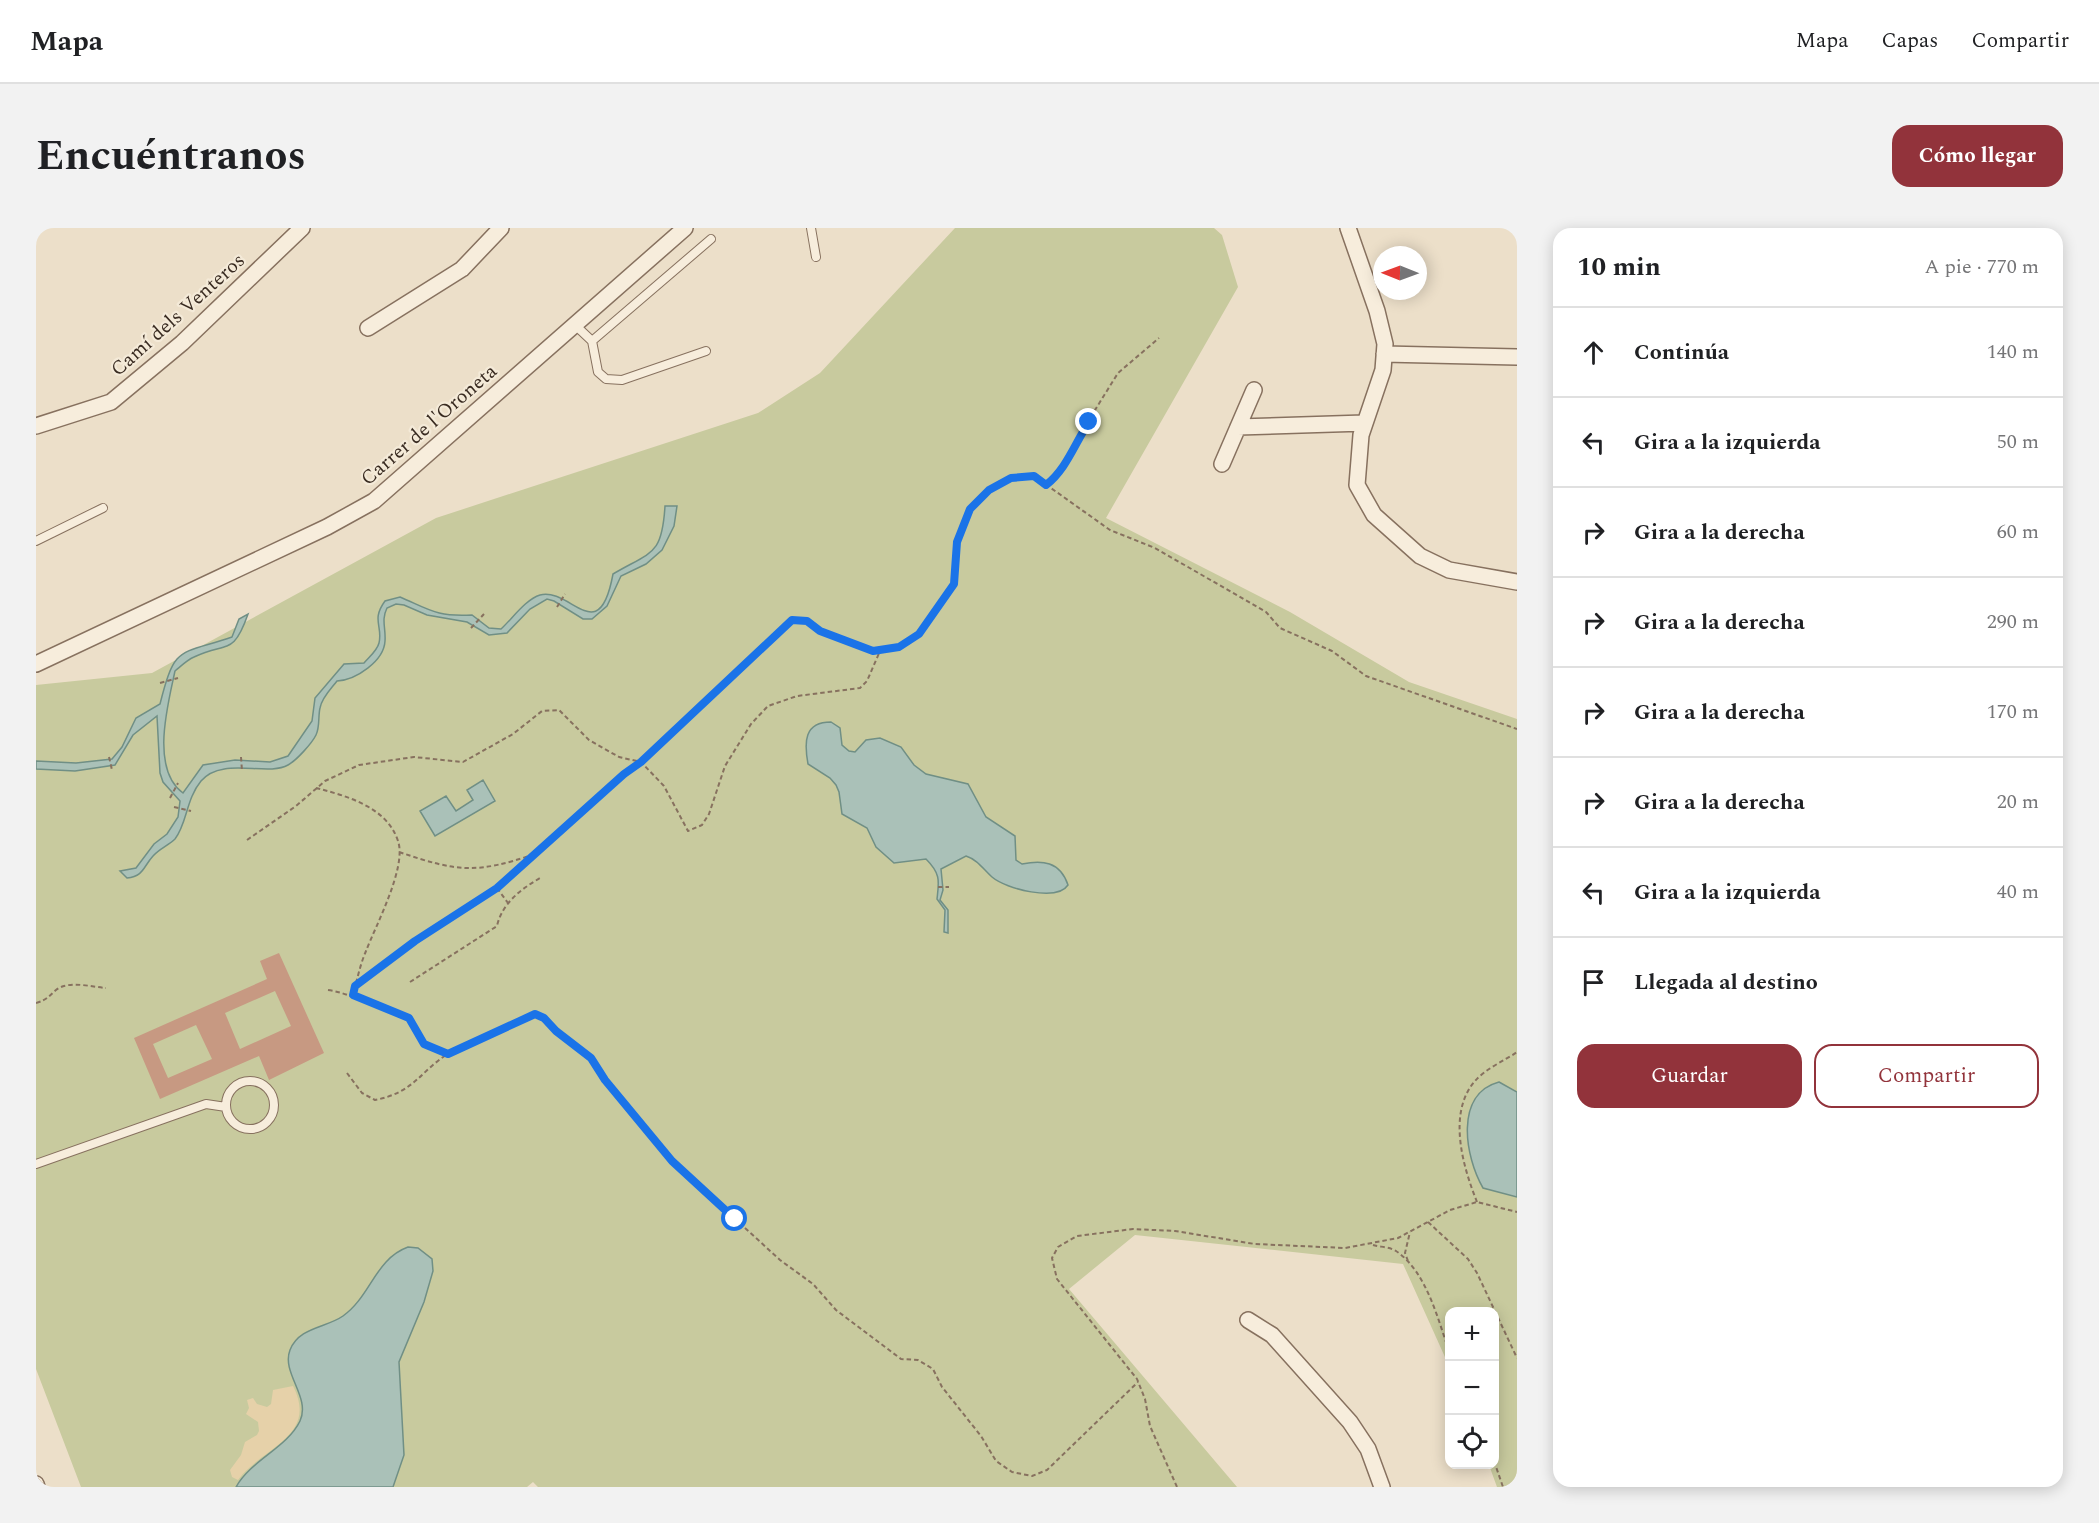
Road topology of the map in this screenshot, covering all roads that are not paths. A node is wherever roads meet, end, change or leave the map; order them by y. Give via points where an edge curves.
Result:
1 (302, 228) edge
2 (501, 228) edge
3 (685, 228) edge
4 (811, 228) edge
5 (1348, 228) edge
6 (711, 239) dead end
7 (816, 257) dead end
8 (574, 324) junction
9 (368, 328) dead end
10 (592, 340) junction
11 (706, 351) dead end
12 (1384, 354) junction
13 (1517, 357) edge
14 (1254, 390) dead end
15 (1364, 423) junction
16 (36, 426) edge
17 (1238, 427) junction
18 (1222, 464) dead end
19 (103, 508) dead end
20 (36, 542) edge
21 (1517, 582) edge
22 (36, 664) edge
23 (226, 1107) junction
24 (36, 1164) edge
25 (1248, 1320) dead end
26 (1383, 1487) edge

1 - 16 street, Camí dels Venteros via 182,343 111,402
2 - 9 street via 462,269
3 - 8 street, Carrer de l'Oroneta
4 - 7 lane
5 - 12 street via 1377,311
6 - 10 lane
8 - 10 lane
8 - 22 street, Carrer de l'Oroneta via 374,501 327,527
10 - 11 lane via 598,372 606,379 622,380
12 - 13 street
12 - 15 street via 1383,370
14 - 17 street
15 - 17 street
15 - 21 street via 1357,485 1374,515 1420,556 1449,570
17 - 18 street
19 - 20 lane
23 - 23 lane via 238,1126 252,1129 266,1123 274,1102 267,1087 243,1082 230,1091
23 - 24 lane via 206,1104
25 - 26 street via 1272,1335 1350,1422 1368,1449

